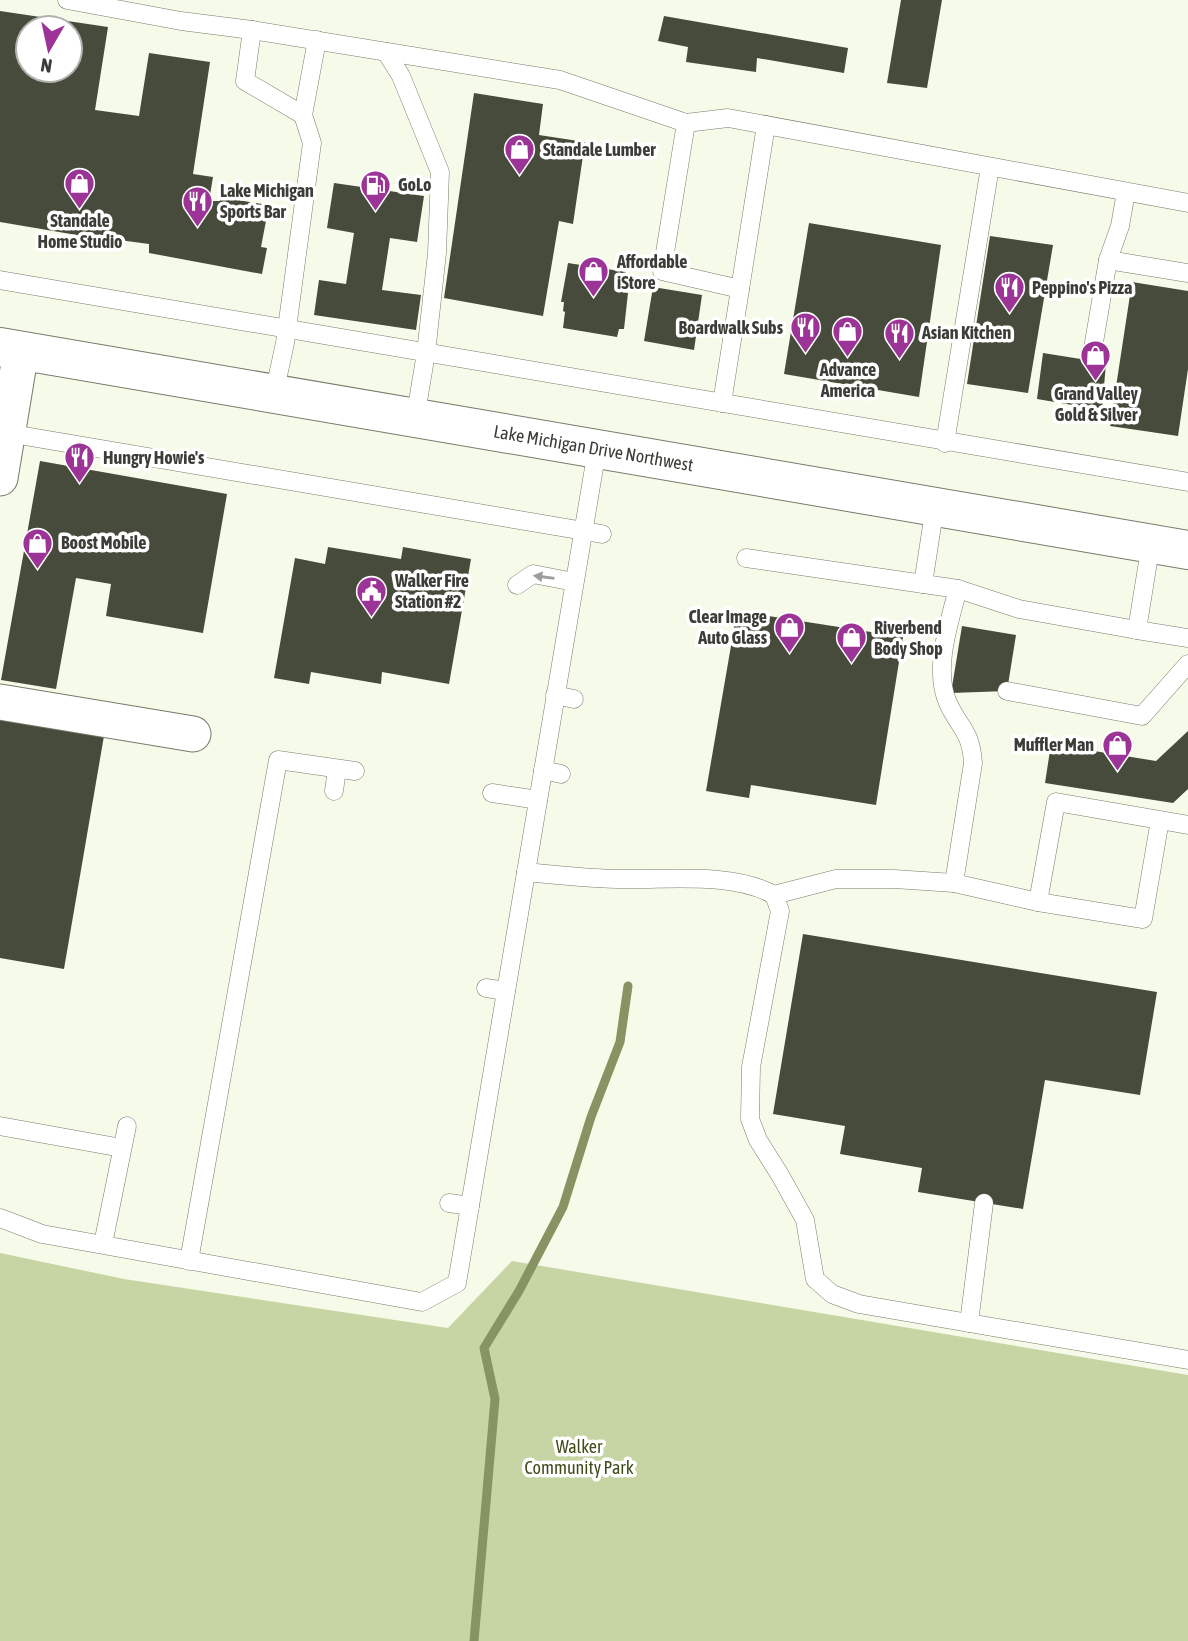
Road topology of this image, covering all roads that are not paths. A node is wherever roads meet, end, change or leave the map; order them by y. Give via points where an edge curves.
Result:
1 (67, 0) edge
2 (252, 30) junction
3 (317, 40) junction
4 (386, 52) junction
5 (303, 115) junction
6 (686, 122) junction
7 (766, 125) junction
8 (990, 167) junction
9 (1126, 192) junction
10 (1188, 202) edge
11 (1108, 260) junction
12 (1188, 273) edge
13 (0, 280) edge
14 (740, 289) junction
15 (286, 329) junction
16 (10, 349) edge
17 (426, 353) junction
18 (1091, 354) dead end
19 (274, 394) junction
20 (722, 403) junction
21 (415, 419) junction
22 (8, 433) junction
23 (945, 443) junction
24 (597, 450) junction
25 (0, 478) edge
26 (1188, 482) edge
27 (935, 506) junction
28 (582, 530) junction
29 (602, 534) dead end
30 (1151, 544) junction
31 (1188, 550) edge
32 (746, 558) dead end
33 (574, 582) junction
34 (923, 584) junction
35 (517, 585) dead end
36 (958, 589) junction
37 (569, 611) junction
38 (588, 614) dead end
39 (1137, 630) junction
40 (1188, 638) edge
41 (1188, 664) edge
42 (1007, 691) dead end
43 (555, 695) junction
44 (574, 699) dead end
45 (0, 702) edge
46 (195, 740) dead end
47 (543, 770) junction
48 (561, 774) dead end
49 (334, 791) dead end
50 (492, 793) dead end
51 (538, 800) junction
52 (1160, 820) junction
53 (1188, 825) edge
54 (526, 872) junction
55 (954, 883) junction
56 (774, 895) junction
57 (1038, 902) junction
58 (486, 988) dead end
59 (506, 991) junction
60 (0, 1126) edge
61 (127, 1126) dead end
62 (122, 1148) junction
63 (449, 1203) dead end
64 (984, 1203) dead end
65 (470, 1206) junction
66 (0, 1217) edge
67 (103, 1244) junction
68 (189, 1261) junction
69 (970, 1323) junction
70 (1188, 1360) edge

1 - 2 lane
2 - 3 lane
2 - 5 lane via 245,81
3 - 4 lane
3 - 5 lane
4 - 6 lane via 560,80
4 - 17 lane via 401,75 440,172
5 - 15 lane via 312,143
6 - 7 lane via 728,118
6 - 14 lane via 662,271
7 - 8 lane
7 - 14 lane
8 - 9 lane
8 - 23 lane
9 - 10 lane
9 - 11 lane
11 - 12 lane
11 - 18 lane
13 - 15 lane
14 - 20 lane
15 - 17 lane
15 - 19 lane
16 - 19 highway, Lake Michigan Drive Northwest
16 - 22 street
17 - 20 lane
17 - 21 lane
19 - 21 highway, Lake Michigan Drive Northwest
20 - 23 lane
21 - 24 highway, Lake Michigan Drive Northwest
22 - 25 street
22 - 28 lane
23 - 26 lane
24 - 27 highway, Lake Michigan Drive Northwest
24 - 28 lane
27 - 30 highway, Lake Michigan Drive Northwest
27 - 34 lane
28 - 29 lane
28 - 33 lane
30 - 31 highway, Lake Michigan Drive Northwest
30 - 39 lane
32 - 34 lane
33 -> 35 lane via 533,574
33 - 37 lane
34 - 36 lane
36 - 39 lane via 1019,609
36 - 55 lane via 942,685 971,743 973,763
37 - 38 lane
37 - 43 lane
39 - 40 lane
41 - 42 lane via 1142,716
43 - 44 lane
43 - 47 lane
45 - 46 street
47 - 48 lane
47 - 51 lane
49 - 68 lane via 346,770 278,760
50 - 51 lane
51 - 54 lane
52 - 53 lane
52 - 57 lane via 1143,919
52 - 57 lane via 1056,802
54 - 56 lane via 757,885
54 - 59 lane
55 - 56 lane via 836,879
55 - 57 lane
56 - 69 lane via 780,911 751,1067 750,1119 804,1220 815,1279 832,1294 859,1304
58 - 59 lane
59 - 65 lane
60 - 62 lane
61 - 62 lane
62 - 67 lane
63 - 65 lane
64 - 69 lane
65 - 68 lane via 457,1283 422,1302
66 - 67 lane via 43,1234
67 - 68 lane
69 - 70 lane

